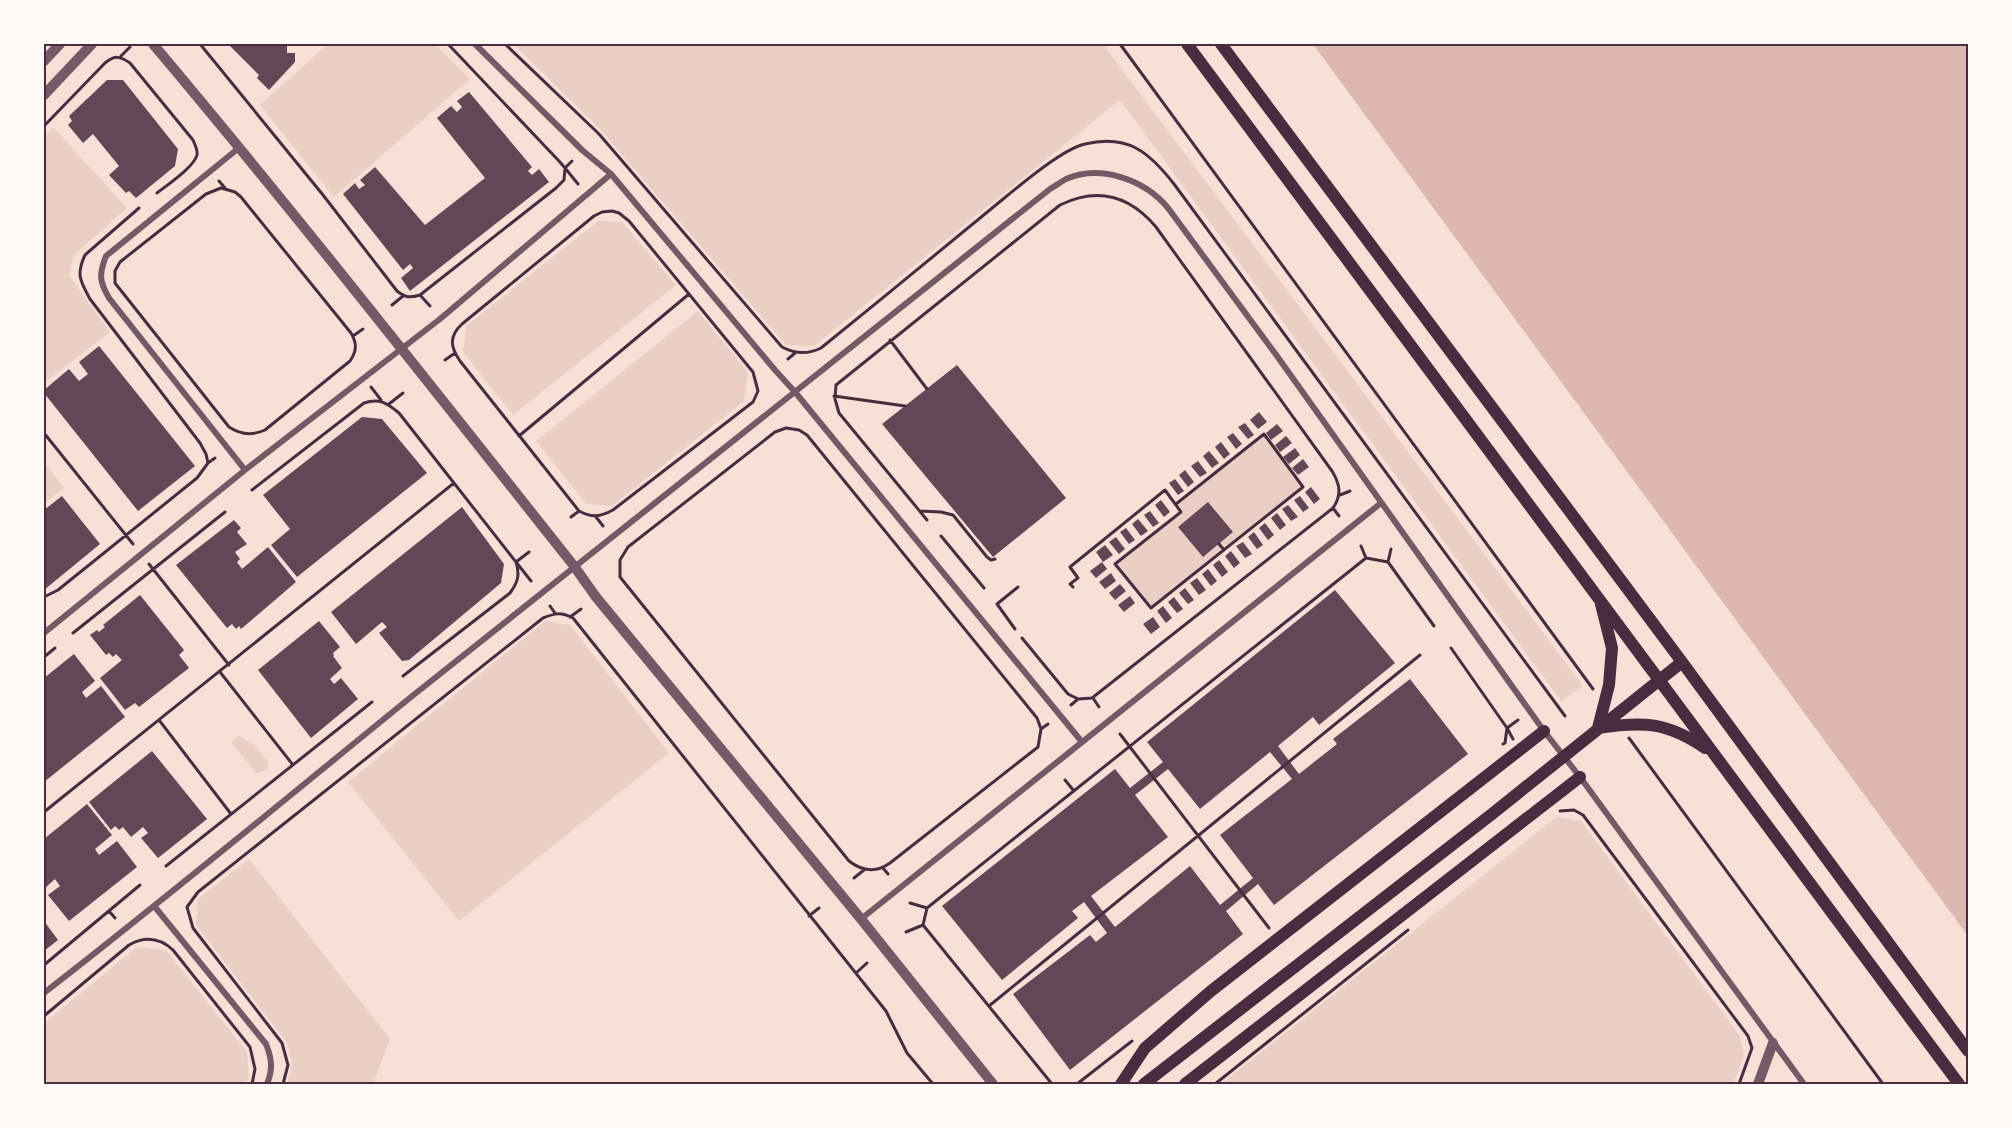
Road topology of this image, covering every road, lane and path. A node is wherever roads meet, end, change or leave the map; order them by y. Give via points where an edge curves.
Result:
1 (60, 44) edge
2 (93, 44) edge
3 (153, 44) edge
4 (200, 44) edge
5 (448, 44) edge
6 (475, 44) edge
7 (505, 44) edge
8 (1120, 44) edge
9 (1187, 44) edge
10 (1221, 44) edge
11 (130, 46) dead end
12 (107, 52) dead end
13 (112, 57) junction
14 (121, 57) junction
15 (44, 61) edge
16 (44, 95) edge
17 (44, 126) edge
18 (599, 134) junction
19 (594, 138) dead end
20 (240, 147) junction
21 (197, 155) junction
22 (202, 161) dead end
23 (572, 161) dead end
24 (565, 168) junction
25 (611, 174) junction
26 (219, 181) dead end
27 (578, 184) dead end
28 (225, 188) junction
29 (157, 193) dead end
30 (599, 208) dead end
31 (623, 209) dead end
32 (602, 212) junction
33 (619, 213) junction
34 (141, 215) dead end
35 (689, 294) junction
36 (420, 295) junction
37 (403, 296) junction
38 (392, 305) dead end
39 (430, 306) dead end
40 (363, 329) dead end
41 (448, 329) dead end
42 (353, 336) junction
43 (453, 336) junction
44 (890, 340) junction
45 (402, 347) junction
46 (818, 350) junction
47 (454, 353) junction
48 (795, 353) junction
49 (822, 354) dead end
50 (788, 359) dead end
51 (350, 360) junction
52 (445, 360) dead end
53 (151, 366) dead end
54 (354, 366) dead end
55 (145, 371) junction
56 (764, 379) dead end
57 (758, 384) junction
58 (372, 387) dead end
59 (927, 389) dead end
60 (795, 392) junction
61 (403, 393) dead end
62 (834, 396) junction
63 (382, 401) junction
64 (753, 402) junction
65 (388, 404) junction
66 (756, 406) dead end
67 (905, 406) dead end
68 (804, 426) dead end
69 (772, 428) dead end
70 (799, 430) junction
71 (774, 432) junction
72 (44, 433) edge
73 (244, 434) junction
74 (519, 436) junction
75 (238, 439) dead end
76 (215, 458) dead end
77 (208, 463) junction
78 (1382, 468) junction
79 (245, 470) junction
80 (1377, 471) dead end
81 (454, 483) junction
82 (252, 490) dead end
83 (1350, 491) dead end
84 (1340, 495) junction
85 (1381, 503) junction
86 (1176, 504) junction
87 (1333, 508) junction
88 (579, 511) junction
89 (920, 511) junction
90 (225, 512) dead end
91 (1339, 516) dead end
92 (571, 517) dead end
93 (596, 517) junction
94 (927, 520) dead end
95 (1423, 524) junction
96 (603, 526) dead end
97 (1418, 528) dead end
98 (126, 535) junction
99 (941, 536) dead end
100 (133, 544) dead end
101 (1219, 544) dead end
102 (1361, 546) dead end
103 (620, 548) dead end
104 (1391, 549) dead end
105 (1224, 550) junction
106 (529, 552) dead end
107 (624, 553) junction
108 (1366, 558) junction
109 (995, 559) dead end
110 (516, 562) junction
111 (1388, 562) junction
112 (149, 564) dead end
113 (574, 566) junction
114 (153, 569) junction
115 (620, 577) junction
116 (531, 580) dead end
117 (614, 582) dead end
118 (1018, 587) dead end
119 (1073, 587) dead end
120 (984, 588) dead end
121 (1599, 596) junction
122 (44, 597) edge
123 (550, 606) dead end
124 (580, 609) dead end
125 (555, 613) junction
126 (570, 617) junction
127 (1434, 626) dead end
128 (1015, 629) dead end
129 (44, 633) edge
130 (73, 633) dead end
131 (1022, 638) dead end
132 (56, 648) dead end
133 (1450, 648) dead end
134 (1420, 655) dead end
135 (44, 657) edge
136 (1682, 662) junction
137 (229, 665) junction
138 (220, 672) junction
139 (402, 676) dead end
140 (1658, 680) junction
141 (1594, 689) dead end
142 (1549, 695) junction
143 (1092, 698) junction
144 (1078, 699) junction
145 (1544, 699) dead end
146 (372, 702) dead end
147 (1071, 705) dead end
148 (1098, 706) dead end
149 (1565, 717) dead end
150 (159, 720) junction
151 (1518, 720) dead end
152 (1048, 724) dead end
153 (1508, 728) junction
154 (1598, 728) junction
155 (1041, 729) junction
156 (1544, 731) junction
157 (1120, 734) dead end
158 (1629, 738) dead end
159 (1082, 742) junction
160 (1130, 746) junction
161 (1038, 747) junction
162 (1496, 750) dead end
163 (1042, 752) dead end
164 (1714, 754) junction
165 (293, 765) junction
166 (1580, 777) junction
167 (1065, 780) dead end
168 (267, 785) junction
169 (272, 790) dead end
170 (1074, 791) junction
171 (1585, 807) dead end
172 (44, 812) edge
173 (290, 812) dead end
174 (1579, 812) junction
175 (231, 814) junction
176 (1553, 815) dead end
177 (293, 816) junction
178 (1197, 837) junction
179 (173, 860) junction
180 (166, 866) dead end
181 (177, 867) dead end
182 (883, 868) junction
183 (864, 870) junction
184 (888, 874) dead end
185 (854, 878) dead end
186 (140, 885) dead end
187 (194, 887) dead end
188 (198, 892) junction
189 (910, 903) dead end
190 (155, 907) junction
191 (187, 907) junction
192 (819, 908) dead end
193 (927, 908) junction
194 (109, 911) junction
195 (182, 911) dead end
196 (809, 916) junction
197 (115, 918) dead end
198 (861, 919) junction
199 (1416, 924) dead end
200 (923, 926) junction
201 (1270, 929) dead end
202 (906, 932) dead end
203 (155, 933) dead end
204 (131, 938) dead end
205 (147, 938) junction
206 (134, 942) junction
207 (867, 963) dead end
208 (44, 965) edge
209 (856, 973) junction
210 (44, 993) edge
211 (989, 1006) junction
212 (44, 1016) edge
213 (1754, 1032) dead end
214 (1748, 1036) junction
215 (1132, 1040) dead end
216 (1773, 1043) junction
217 (1968, 1051) edge
218 (252, 1084) edge
219 (267, 1084) edge
220 (283, 1084) edge
221 (933, 1084) edge
222 (993, 1084) edge
223 (1052, 1084) edge
224 (1077, 1084) edge
225 (1121, 1084) edge
226 (1144, 1084) edge
227 (1185, 1084) edge
228 (1215, 1084) edge
229 (1739, 1084) edge
230 (1758, 1084) edge
231 (1804, 1084) edge
232 (1883, 1084) edge
233 (1959, 1084) edge

1 - 15 street
2 - 16 street
3 - 20 street
4 - 37 path
5 - 24 path
6 - 25 street
7 - 18 path
8 - 141 path
9 - 121 main road
10 - 136 main road
11 - 14 path
12 - 13 path
13 - 14 path
13 - 17 path
14 - 21 path via 193,140
18 - 19 path
18 - 48 path via 782,347
20 - 45 street
20 - 79 street via 106,256 101,285
21 - 22 path
21 - 29 path via 192,164
23 - 24 path
24 - 27 path
24 - 36 path via 564,180 556,188
25 - 45 street
25 - 60 street
26 - 28 path
28 - 42 path via 241,197
28 - 73 path via 206,194 125,257 117,266 115,277 118,288 229,427
30 - 32 path
31 - 33 path
32 - 33 path
32 - 43 path via 462,324
33 - 35 path
34 - 55 path via 138,209 85,255 79,275 90,299
35 - 57 path via 753,372
35 - 74 path
36 - 37 path
36 - 39 path
37 - 38 path
40 - 42 path
41 - 43 path
42 - 51 path via 355,351
43 - 47 path
44 - 59 path
44 - 62 path via 841,379
44 - 84 path via 1060,205 1083,196 1118,198 1137,208 1156,227 1332,471
45 - 79 street
45 - 113 street
46 - 48 path
46 - 49 path
46 - 78 path via 1068,151 1098,142 1125,144 1149,156 1174,184
47 - 52 path
47 - 74 path
48 - 50 path
51 - 54 path
51 - 73 path via 265,430
53 - 55 path
55 - 77 path via 200,443
56 - 57 path
57 - 64 path
58 - 63 path
60 - 85 street via 1050,189 1067,179 1090,174 1115,176 1145,186 1168,208
60 - 113 street
60 - 159 street
61 - 65 path
62 - 67 path
62 - 89 path via 839,413
63 - 65 path
63 - 82 path via 374,400 356,408
64 - 66 path
64 - 93 path via 613,510
65 - 81 path
68 - 70 path
69 - 71 path
70 - 71 path via 786,428
70 - 155 path via 1037,718
71 - 107 path
72 - 98 path
73 - 75 path
74 - 88 path
76 - 77 path
77 - 98 path via 196,478
78 - 80 path
78 - 95 path
79 - 129 street
81 - 110 path
81 - 137 path
83 - 84 path
84 - 87 path
85 - 156 street
85 - 159 street
86 - 105 path via 1181,512 1115,564 1151,608
86 - 105 path via 1264,434 1303,487
86 - 119 path via 1165,490 1156,497 1070,567 1078,578 1070,584
87 - 91 path
87 - 143 path
88 - 92 path
88 - 93 path
89 - 94 path
89 - 109 path via 953,514 987,556
90 - 114 path
93 - 96 path
95 - 97 path
95 - 142 path
98 - 100 path
98 - 122 path
99 - 120 path
101 - 105 path
102 - 108 path
103 - 107 path
104 - 111 path
106 - 110 path
107 - 115 path
108 - 111 path
108 - 160 path
110 - 116 path
110 - 139 path via 520,574 510,593
111 - 127 path
112 - 114 path
113 - 190 street
113 - 198 street
114 - 130 path
114 - 137 path
115 - 117 path
115 - 183 path via 849,861
118 - 128 path via 998,604
121 - 140 main road
121 - 154 main road via 1612,648
123 - 125 path
124 - 126 path
125 - 126 path
125 - 177 path via 543,618
126 - 196 path
131 - 144 path via 1068,693
132 - 135 path
133 - 153 path
134 - 178 path
136 - 140 main road
136 - 217 main road
137 - 138 path
138 - 150 path
138 - 165 path
140 - 154 main road
140 - 164 main road
142 - 145 path
142 - 149 path
143 - 144 path
143 - 148 path
144 - 147 path
146 - 165 path
150 - 172 path
150 - 175 path
151 - 153 path
152 - 155 path
153 - 162 path via 1505,742
154 - 164 main road via 1631,723 1663,726
154 - 226 main road
155 - 161 path
156 - 166 street
156 - 225 main road via 1211,991 1145,1048
157 - 160 path
158 - 232 path
159 - 198 street
160 - 170 path
160 - 178 path
161 - 163 path
161 - 182 path
164 - 233 main road
165 - 168 path
166 - 216 street
166 - 227 main road
167 - 170 path
168 - 169 path
168 - 175 path
170 - 193 path
171 - 174 path
173 - 177 path
174 - 176 path via 1561,810
174 - 214 path
175 - 179 path
177 - 188 path
178 - 201 path
178 - 211 path
179 - 180 path
179 - 181 path
182 - 183 path
182 - 184 path
183 - 185 path
186 - 194 path
187 - 188 path
188 - 191 path
189 - 193 path
190 - 210 street
190 - 219 street via 266,1044 272,1060
191 - 195 path
191 - 220 path via 192,928 282,1043 288,1065
192 - 196 path
193 - 200 path
194 - 197 path
194 - 208 path
196 - 209 path
198 - 222 street
199 - 228 path
200 - 202 path
200 - 211 path
203 - 205 path
204 - 206 path
205 - 206 path
205 - 218 path via 173,950 250,1047 255,1069
206 - 212 path
207 - 209 path
209 - 221 path via 886,1011 907,1053
211 - 223 path
213 - 214 path
214 - 229 path via 1752,1048
215 - 224 path
216 - 230 street
216 - 231 street

